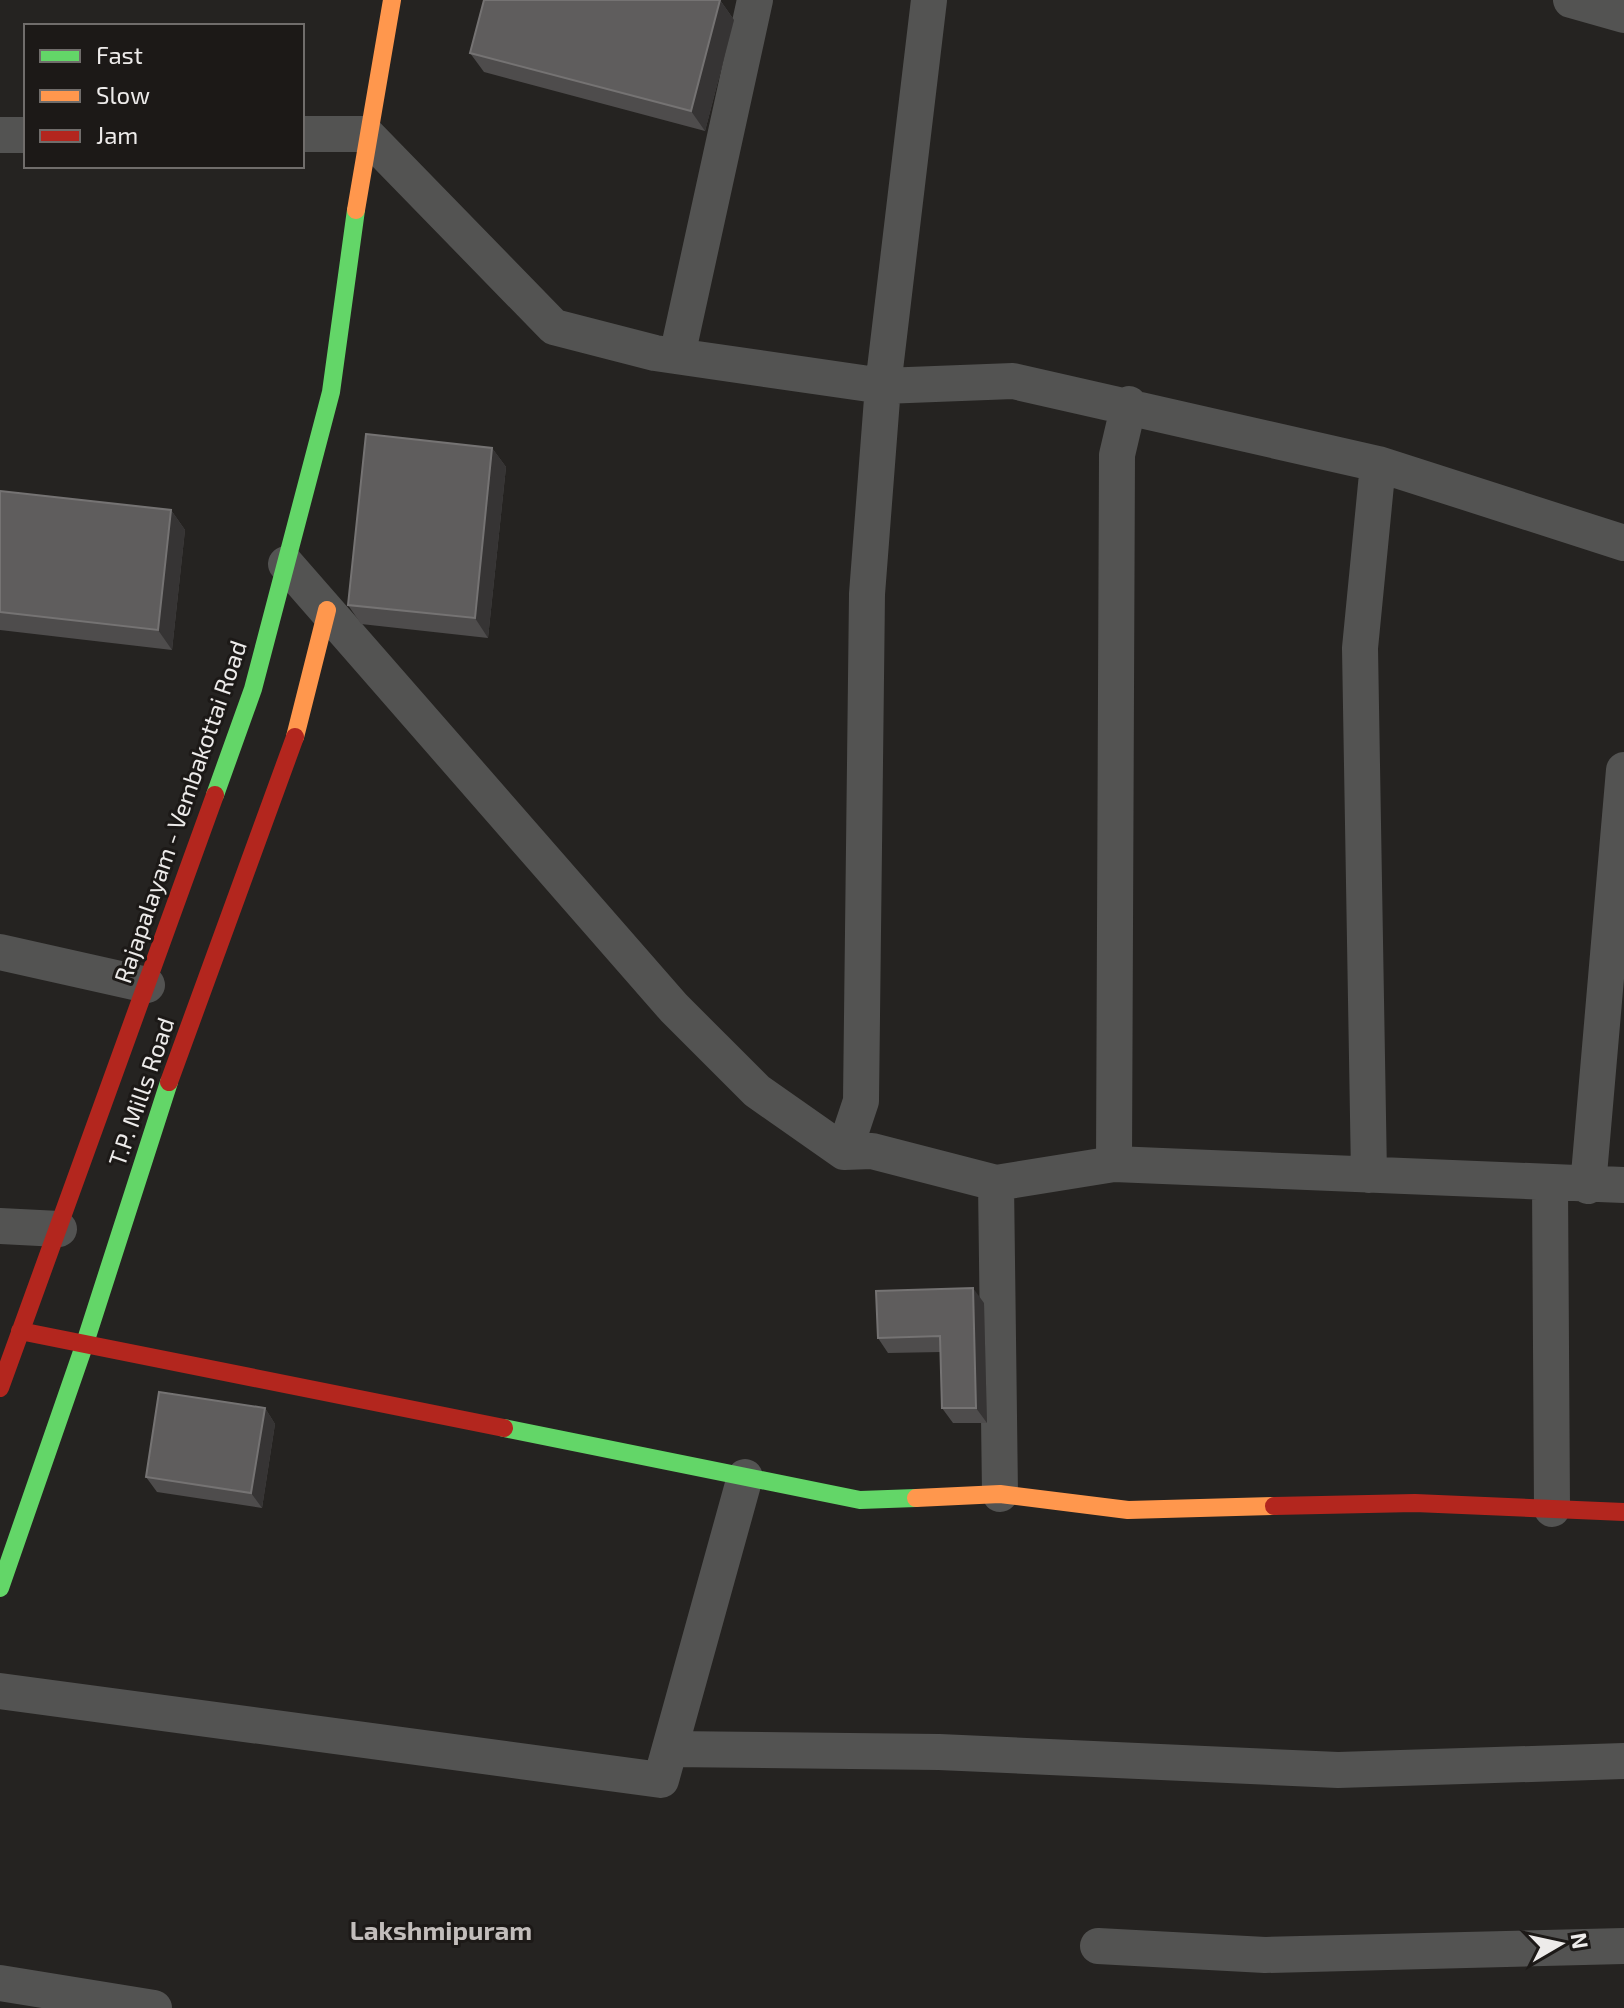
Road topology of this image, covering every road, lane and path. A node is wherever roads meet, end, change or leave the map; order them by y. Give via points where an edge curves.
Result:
1 (392, 0) edge
2 (755, 0) edge
3 (929, 0) edge
4 (1571, 0) edge
5 (1624, 15) edge
6 (304, 134) edge
7 (366, 134) junction
8 (0, 135) edge
9 (24, 135) edge
10 (677, 356) junction
11 (883, 386) junction
12 (1129, 404) junction
13 (1378, 464) junction
14 (1624, 543) edge
15 (286, 564) junction
16 (327, 610) junction
17 (1624, 770) edge
18 (0, 952) edge
19 (147, 985) junction
20 (844, 1152) junction
21 (1114, 1164) junction
22 (1369, 1175) junction
23 (996, 1183) junction
24 (1550, 1184) junction
25 (1624, 1185) edge
26 (1588, 1186) junction
27 (0, 1226) edge
28 (59, 1229) junction
29 (20, 1331) junction
30 (84, 1346) junction
31 (0, 1388) edge
32 (745, 1477) junction
33 (1000, 1494) junction
34 (1552, 1509) junction
35 (1624, 1512) edge
36 (0, 1588) edge
37 (0, 1691) edge
38 (670, 1749) junction
39 (1624, 1761) edge
40 (1098, 1946) dead end
41 (1624, 1946) edge
42 (0, 1983) edge
43 (154, 2008) edge

1 - 7 main road, Rajapalayam - Vembakottai Road
2 - 10 street
3 - 11 street
4 - 5 street
6 - 7 street
7 - 10 street via 554,327
7 - 15 main road, Rajapalayam - Vembakottai Road via 331,392
8 - 9 street
10 - 11 street
11 - 12 street via 1013,381
11 - 20 street via 867,594 861,1101
12 - 13 street
12 - 21 street via 1117,455
13 - 14 street
13 - 22 street via 1360,648
15 - 16 street
15 - 19 main road, Rajapalayam - Vembakottai Road via 253,689
16 - 20 street via 674,1008 757,1091
16 - 30 main road, T.P. Mills Road via 302,719 166,1091
17 - 26 street
18 - 19 street
19 - 28 main road, Rajapalayam - Vembakottai Road
20 - 23 street via 872,1151
21 - 22 street
21 - 23 street
22 - 24 street
23 - 33 street
24 - 26 street
24 - 34 street
25 - 26 street
27 - 28 street
28 - 29 main road, Rajapalayam - Vembakottai Road
29 - 30 main road
29 - 31 main road, Rajapalayam - Vembakottai Road
30 - 32 main road
30 - 36 main road, T.P. Mills Road
32 - 33 main road via 860,1500
32 - 38 street
33 - 34 main road via 1128,1510 1415,1503
34 - 35 main road
37 - 38 street via 661,1780
38 - 39 street via 939,1752 1338,1770
40 - 41 street via 1265,1955
42 - 43 street

